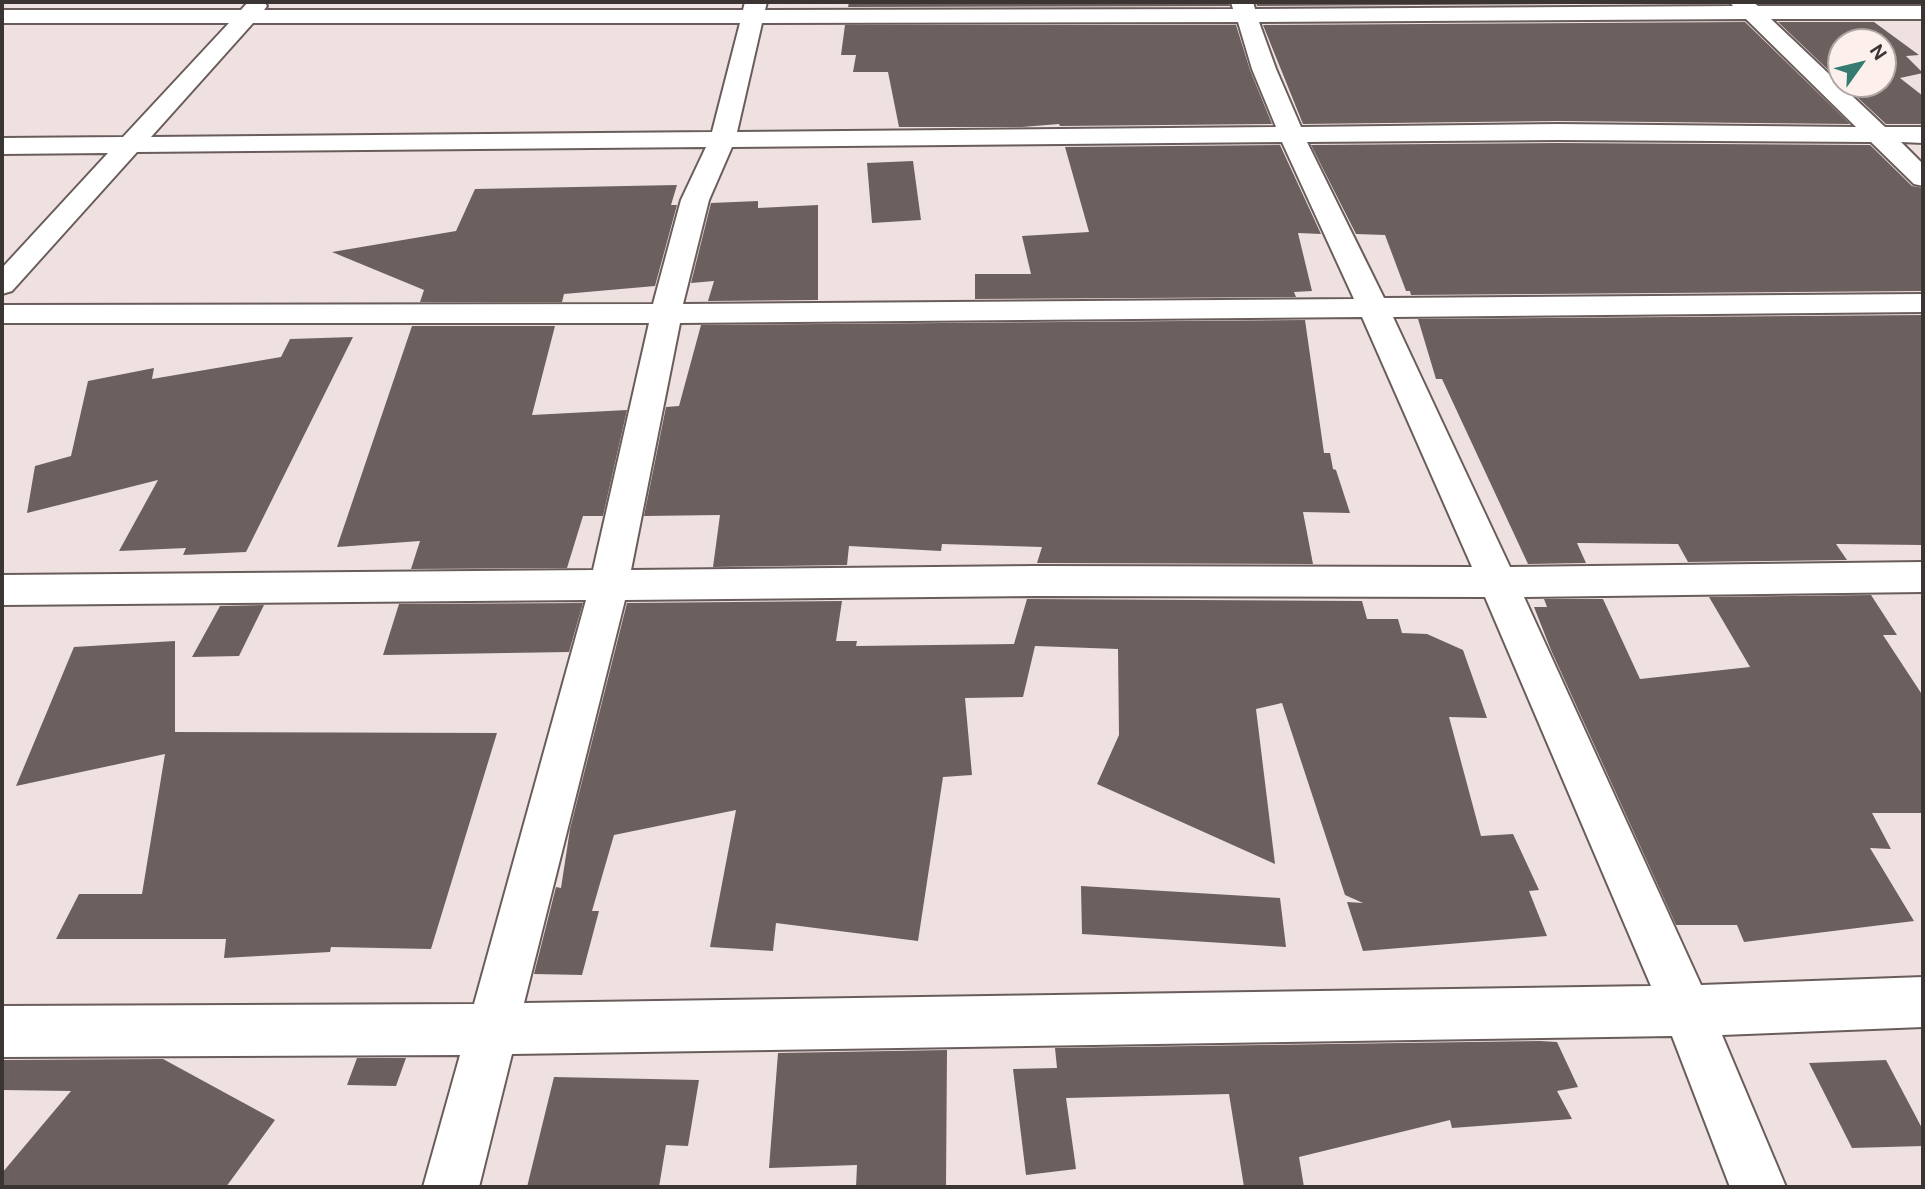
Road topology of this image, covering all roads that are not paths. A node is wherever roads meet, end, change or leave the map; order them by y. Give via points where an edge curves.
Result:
1 (1746, 7) edge
2 (754, 9) edge
3 (1245, 9) edge
4 (253, 10) edge
5 (1923, 12) edge
6 (2, 16) edge
7 (1923, 135) edge
8 (1292, 136) junction
9 (1878, 136) junction
10 (723, 139) junction
11 (127, 144) junction
12 (2, 146) edge
13 (1923, 178) edge
14 (2, 285) edge
15 (1923, 303) edge
16 (1373, 307) junction
17 (667, 313) junction
18 (2, 314) edge
19 (1923, 577) edge
20 (1498, 582) junction
21 (609, 585) junction
22 (2, 590) edge
23 (1923, 1002) edge
24 (1687, 1011) junction
25 (492, 1029) junction
26 (2, 1032) edge
27 (451, 1187) edge
28 (1758, 1187) edge

1 - 3 street
1 - 5 street
1 - 9 street
2 - 3 street
2 - 4 street
2 - 10 street
3 - 8 street
4 - 6 street
4 - 11 street
7 - 9 street
8 - 9 street via 1558,132
8 - 10 street
8 - 16 street
9 - 13 street
10 - 11 street
10 - 17 street via 695,200
11 - 12 street
11 - 14 street
15 - 16 street
16 - 17 street
16 - 20 street
17 - 18 street
17 - 21 street
19 - 20 street
20 - 21 street
20 - 24 street
21 - 22 street
21 - 25 street
23 - 24 street
24 - 25 street
24 - 28 street
25 - 26 street
25 - 27 street

